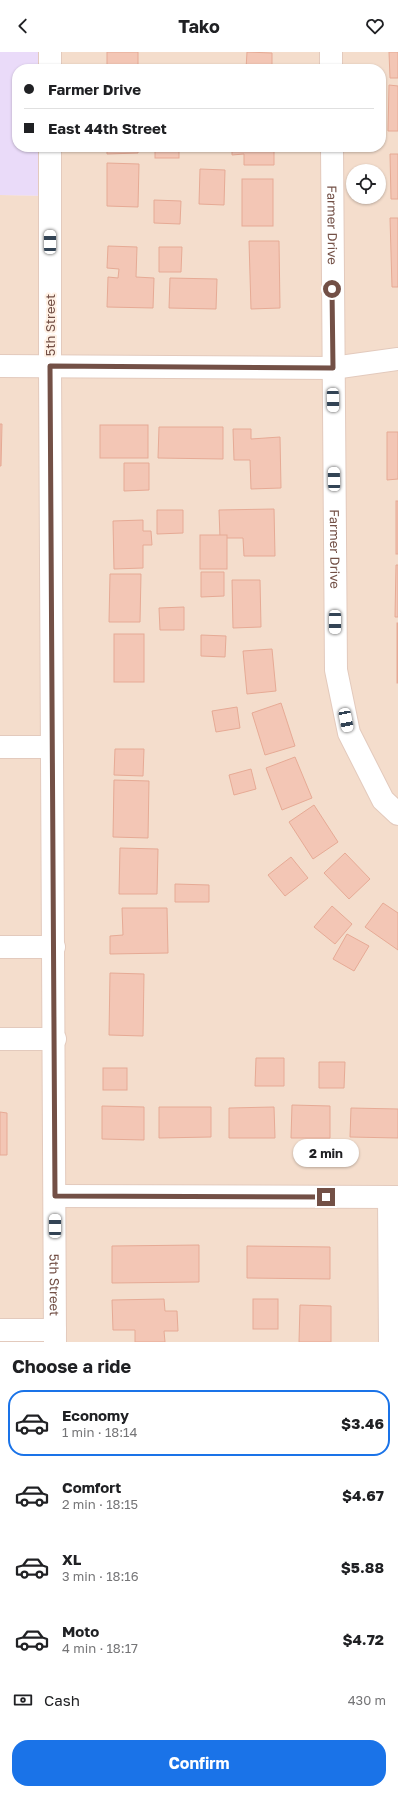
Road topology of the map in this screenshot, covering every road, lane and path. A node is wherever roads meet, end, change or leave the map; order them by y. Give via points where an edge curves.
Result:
1 (50, 52) edge
2 (331, 52) edge
3 (50, 64) edge
4 (331, 64) edge
5 (50, 152) edge
6 (332, 152) edge
7 (398, 360) edge
8 (0, 366) edge
9 (50, 366) junction
10 (333, 368) junction
11 (0, 746) edge
12 (52, 746) junction
13 (398, 814) edge
14 (0, 947) edge
15 (54, 947) junction
16 (0, 1038) edge
17 (55, 1039) junction
18 (55, 1196) junction
19 (394, 1197) edge
20 (0, 1330) edge
21 (55, 1336) edge
22 (390, 1342) edge

1 - 3 street
2 - 4 street
5 - 9 street, 5th Street
6 - 10 street, Farmer Drive
7 - 10 street
8 - 9 street
9 - 10 street
9 - 12 street, 5th Street
10 - 13 street, Farmer Drive via 336,670 348,733 383,800
11 - 12 street
12 - 15 street, 5th Street
14 - 15 street
15 - 17 street, 5th Street
16 - 17 street
17 - 18 street, 5th Street
18 - 19 street
18 - 21 street, 5th Street
19 - 22 street
20 - 21 street

